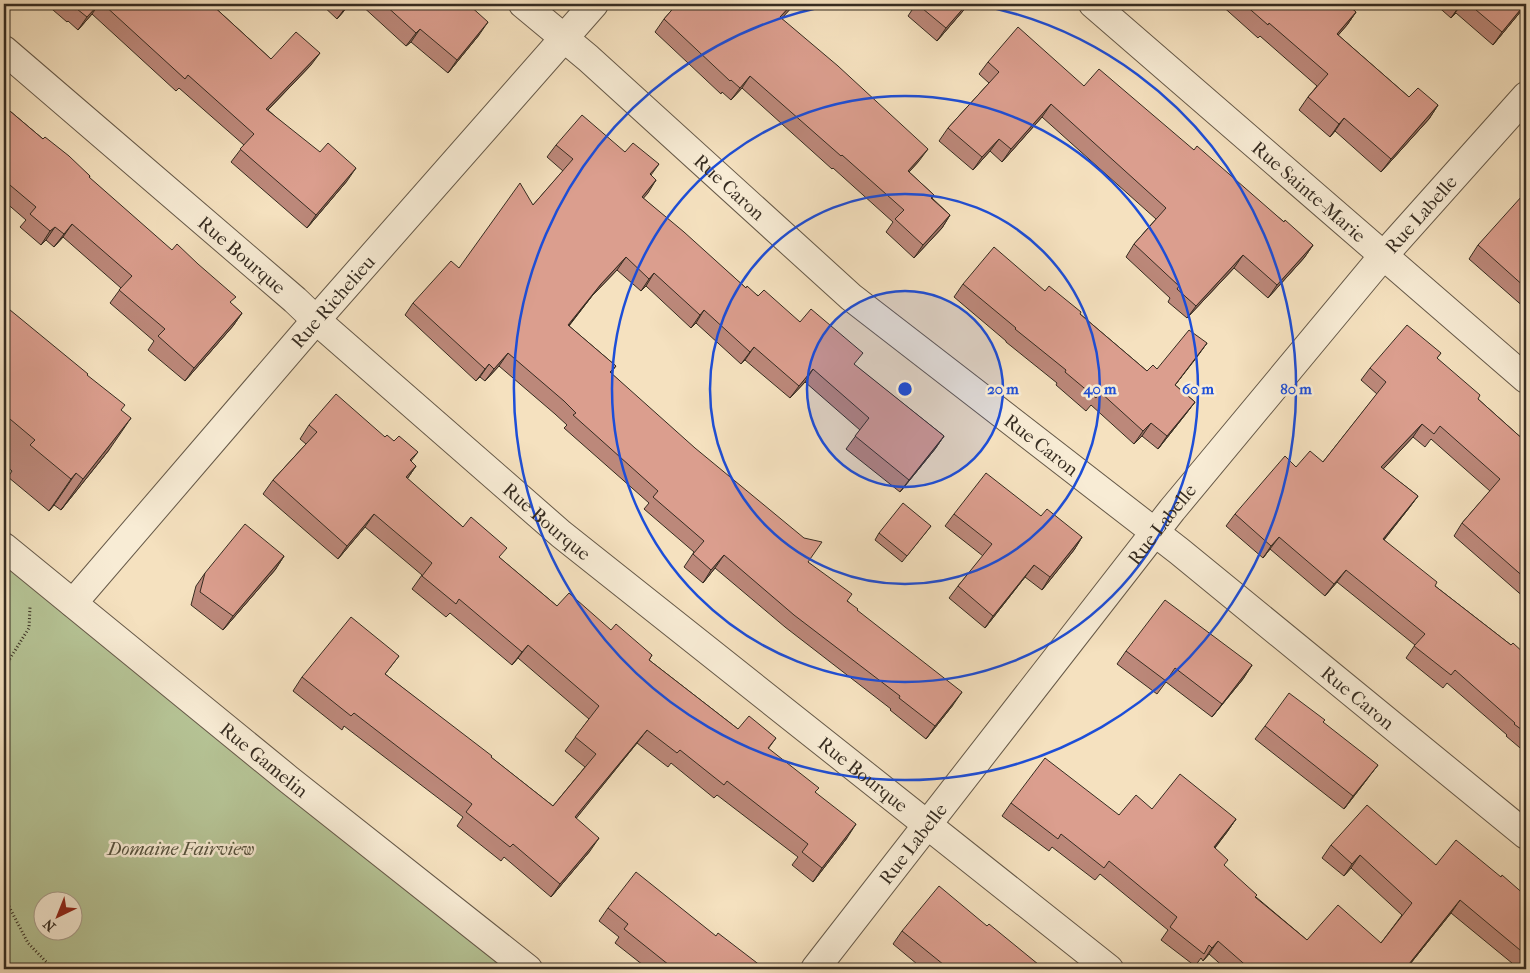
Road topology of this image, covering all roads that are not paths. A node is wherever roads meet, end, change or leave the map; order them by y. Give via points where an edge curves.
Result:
1 (523, 4) edge
2 (594, 4) edge
3 (1093, 4) edge
4 (564, 40) junction
5 (4, 50) edge
6 (1526, 96) edge
7 (1383, 256) junction
8 (316, 320) junction
9 (1526, 379) edge
10 (1155, 533) junction
11 (4, 547) edge
12 (73, 603) junction
13 (927, 825) junction
14 (1526, 835) edge
15 (528, 969) edge
16 (815, 969) edge
17 (1109, 969) edge

1 - 4 street, Rue Caron
2 - 4 street, Rue Richelieu
3 - 7 street, Rue Sainte-Marie
4 - 8 street, Rue Richelieu
4 - 10 street, Rue Caron via 588,58 851,297
5 - 8 street, Rue Bourque
6 - 7 street, Rue Labelle
7 - 9 street, Rue Sainte-Marie
7 - 10 street, Rue Labelle
8 - 12 street, Rue Richelieu
8 - 13 street, Rue Bourque via 561,534
10 - 13 street, Rue Labelle
10 - 14 street, Rue Caron
11 - 12 street, Rue Gamelin
12 - 15 street, Rue Gamelin
13 - 16 street, Rue Labelle
13 - 17 street, Rue Bourque

